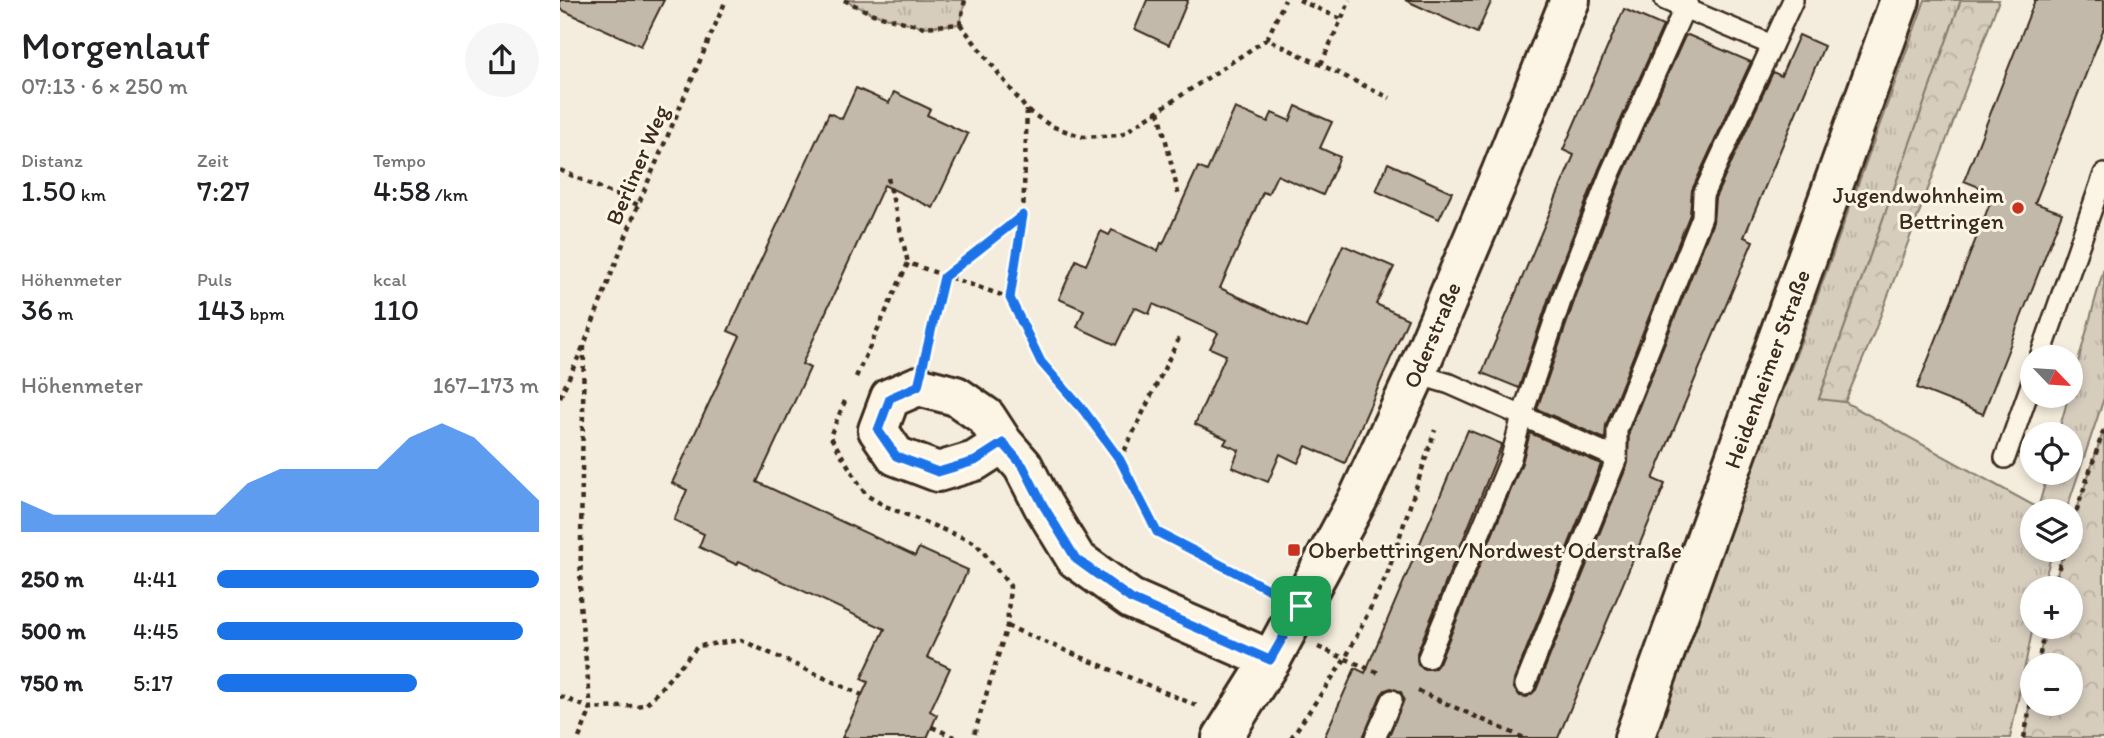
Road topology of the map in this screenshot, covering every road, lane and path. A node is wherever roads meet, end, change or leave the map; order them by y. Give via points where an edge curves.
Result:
1 (726, 0) edge
2 (844, 0) edge
3 (965, 0) edge
4 (1286, 0) edge
5 (1299, 0) edge
6 (1350, 0) edge
7 (1570, 0) edge
8 (1665, 0) edge
9 (1793, 0) edge
10 (1900, 0) edge
11 (1686, 5) edge
12 (1341, 19) junction
13 (960, 24) junction
14 (1268, 39) junction
15 (1772, 45) junction
16 (1321, 64) junction
17 (1390, 99) dead end
18 (1027, 110) junction
19 (1159, 111) junction
20 (560, 170) edge
21 (2104, 174) edge
22 (888, 178) dead end
23 (1179, 197) dead end
24 (638, 205) junction
25 (1023, 215) junction
26 (908, 263) dead end
27 (1181, 334) dead end
28 (584, 345) junction
29 (2044, 345) edge
30 (1416, 374) junction
31 (918, 386) junction
32 (560, 397) edge
33 (2023, 408) edge
34 (1522, 416) junction
35 (2104, 429) edge
36 (1003, 443) junction
37 (1617, 458) junction
38 (2005, 458) dead end
39 (1120, 460) junction
40 (2080, 499) edge
41 (1301, 606) junction
42 (1007, 626) dead end
43 (1428, 658) dead end
44 (1270, 660) junction
45 (1525, 685) dead end
46 (862, 695) dead end
47 (560, 696) edge
48 (1392, 699) dead end
49 (592, 709) junction
50 (2028, 716) edge
51 (932, 727) dead end
52 (1227, 729) edge
53 (579, 738) edge
54 (956, 738) edge
55 (1375, 738) edge
56 (1634, 738) edge
57 (2024, 738) edge

1 - 24 path, Berliner Weg
2 - 13 path via 873,14 924,27
3 - 13 path
4 - 14 path
5 - 12 path
6 - 12 path
7 - 30 street, Oderstraße
8 - 11 lane
9 - 15 lane
10 - 56 street, Heidenheimer Straße
11 - 15 lane
11 - 34 lane via 1610,174
12 - 16 path
13 - 18 path
14 - 16 path
14 - 19 path
15 - 37 lane via 1703,195 1702,217 1616,430
16 - 17 path
18 - 19 path via 1052,126 1083,137 1121,135
18 - 25 path
19 - 23 path
20 - 24 path
21 - 29 lane
22 - 26 path
24 - 28 path, Berliner Weg
25 - 31 path via 944,277
25 - 39 path via 1010,298 1041,362
27 - 39 path
28 - 32 path, Berliner Weg
28 - 49 path, Berliner Weg via 580,604
30 - 34 lane
30 - 41 street, Oderstraße via 1359,497
31 - 36 street via 956,396 986,417
31 - 36 street via 890,398 878,430 896,456 938,472 975,461
33 - 38 lane
34 - 37 lane
34 - 43 lane via 1511,458
35 - 40 path
36 - 44 street via 1023,466 1076,559 1131,599
37 - 45 lane
39 - 41 path via 1157,532
41 - 44 street, Oderstraße
42 - 52 path
44 - 52 street, Oderstraße
46 - 49 path via 741,640 698,646 646,705
47 - 49 path
48 - 55 lane
49 - 53 path
50 - 57 path
51 - 54 path

